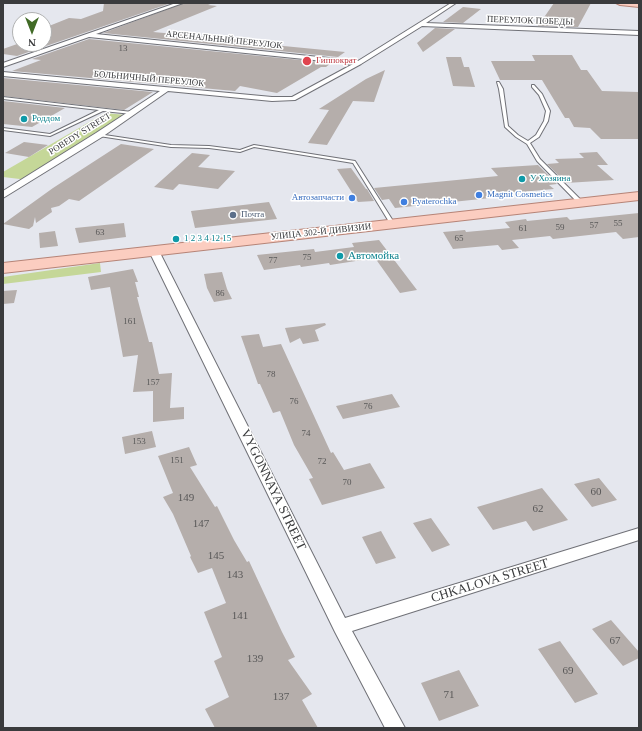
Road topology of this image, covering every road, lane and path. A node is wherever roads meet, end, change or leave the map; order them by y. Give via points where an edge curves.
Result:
1 (181, 3) edge
2 (454, 3) edge
3 (620, 3) edge
4 (639, 5) edge
5 (420, 24) junction
6 (639, 33) edge
7 (86, 35) junction
8 (359, 63) junction
9 (3, 65) edge
10 (3, 74) edge
11 (498, 83) dead end
12 (533, 86) dead end
13 (167, 89) junction
14 (3, 98) edge
15 (103, 110) junction
16 (132, 113) junction
17 (3, 129) edge
18 (99, 135) junction
19 (528, 143) junction
20 (3, 195) edge
21 (639, 196) edge
22 (581, 203) junction
23 (393, 224) junction
24 (154, 251) junction
25 (3, 268) edge
26 (639, 534) edge
27 (341, 627) junction
28 (395, 728) edge

1 - 7 street
2 - 5 street
3 - 4 main road
5 - 6 street, ПЕРЕУЛОК ПОБЕДЫ
5 - 8 street
7 - 8 street, АРСЕНАЛЬНЫЙ ПЕРЕУЛОК
7 - 9 street
8 - 13 street, БОЛЬНИЧНЫЙ ПЕРЕУЛОК via 293,99
10 - 13 street, БОЛЬНИЧНЫЙ ПЕРЕУЛОК
11 - 19 lane via 506,126
12 - 19 lane via 541,95 548,111 538,136
13 - 16 street, POBEDY STREET
14 - 15 lane
15 - 16 lane
15 - 17 lane via 50,135
16 - 18 street, POBEDY STREET
18 - 20 street, POBEDY STREET
18 - 23 lane via 171,146 240,151 254,146 354,162
19 - 22 lane via 538,160
21 - 22 main road, УЛИЦА 302-Й ДИВИЗИИ
22 - 23 main road, УЛИЦА 302-Й ДИВИЗИИ
23 - 24 main road, УЛИЦА 302-Й ДИВИЗИИ
24 - 25 main road, УЛИЦА 302-Й ДИВИЗИИ
24 - 27 street, VYGONNAYA STREET
26 - 27 street, CHKALOVA STREET
27 - 28 street, VYGONNAYA STREET

